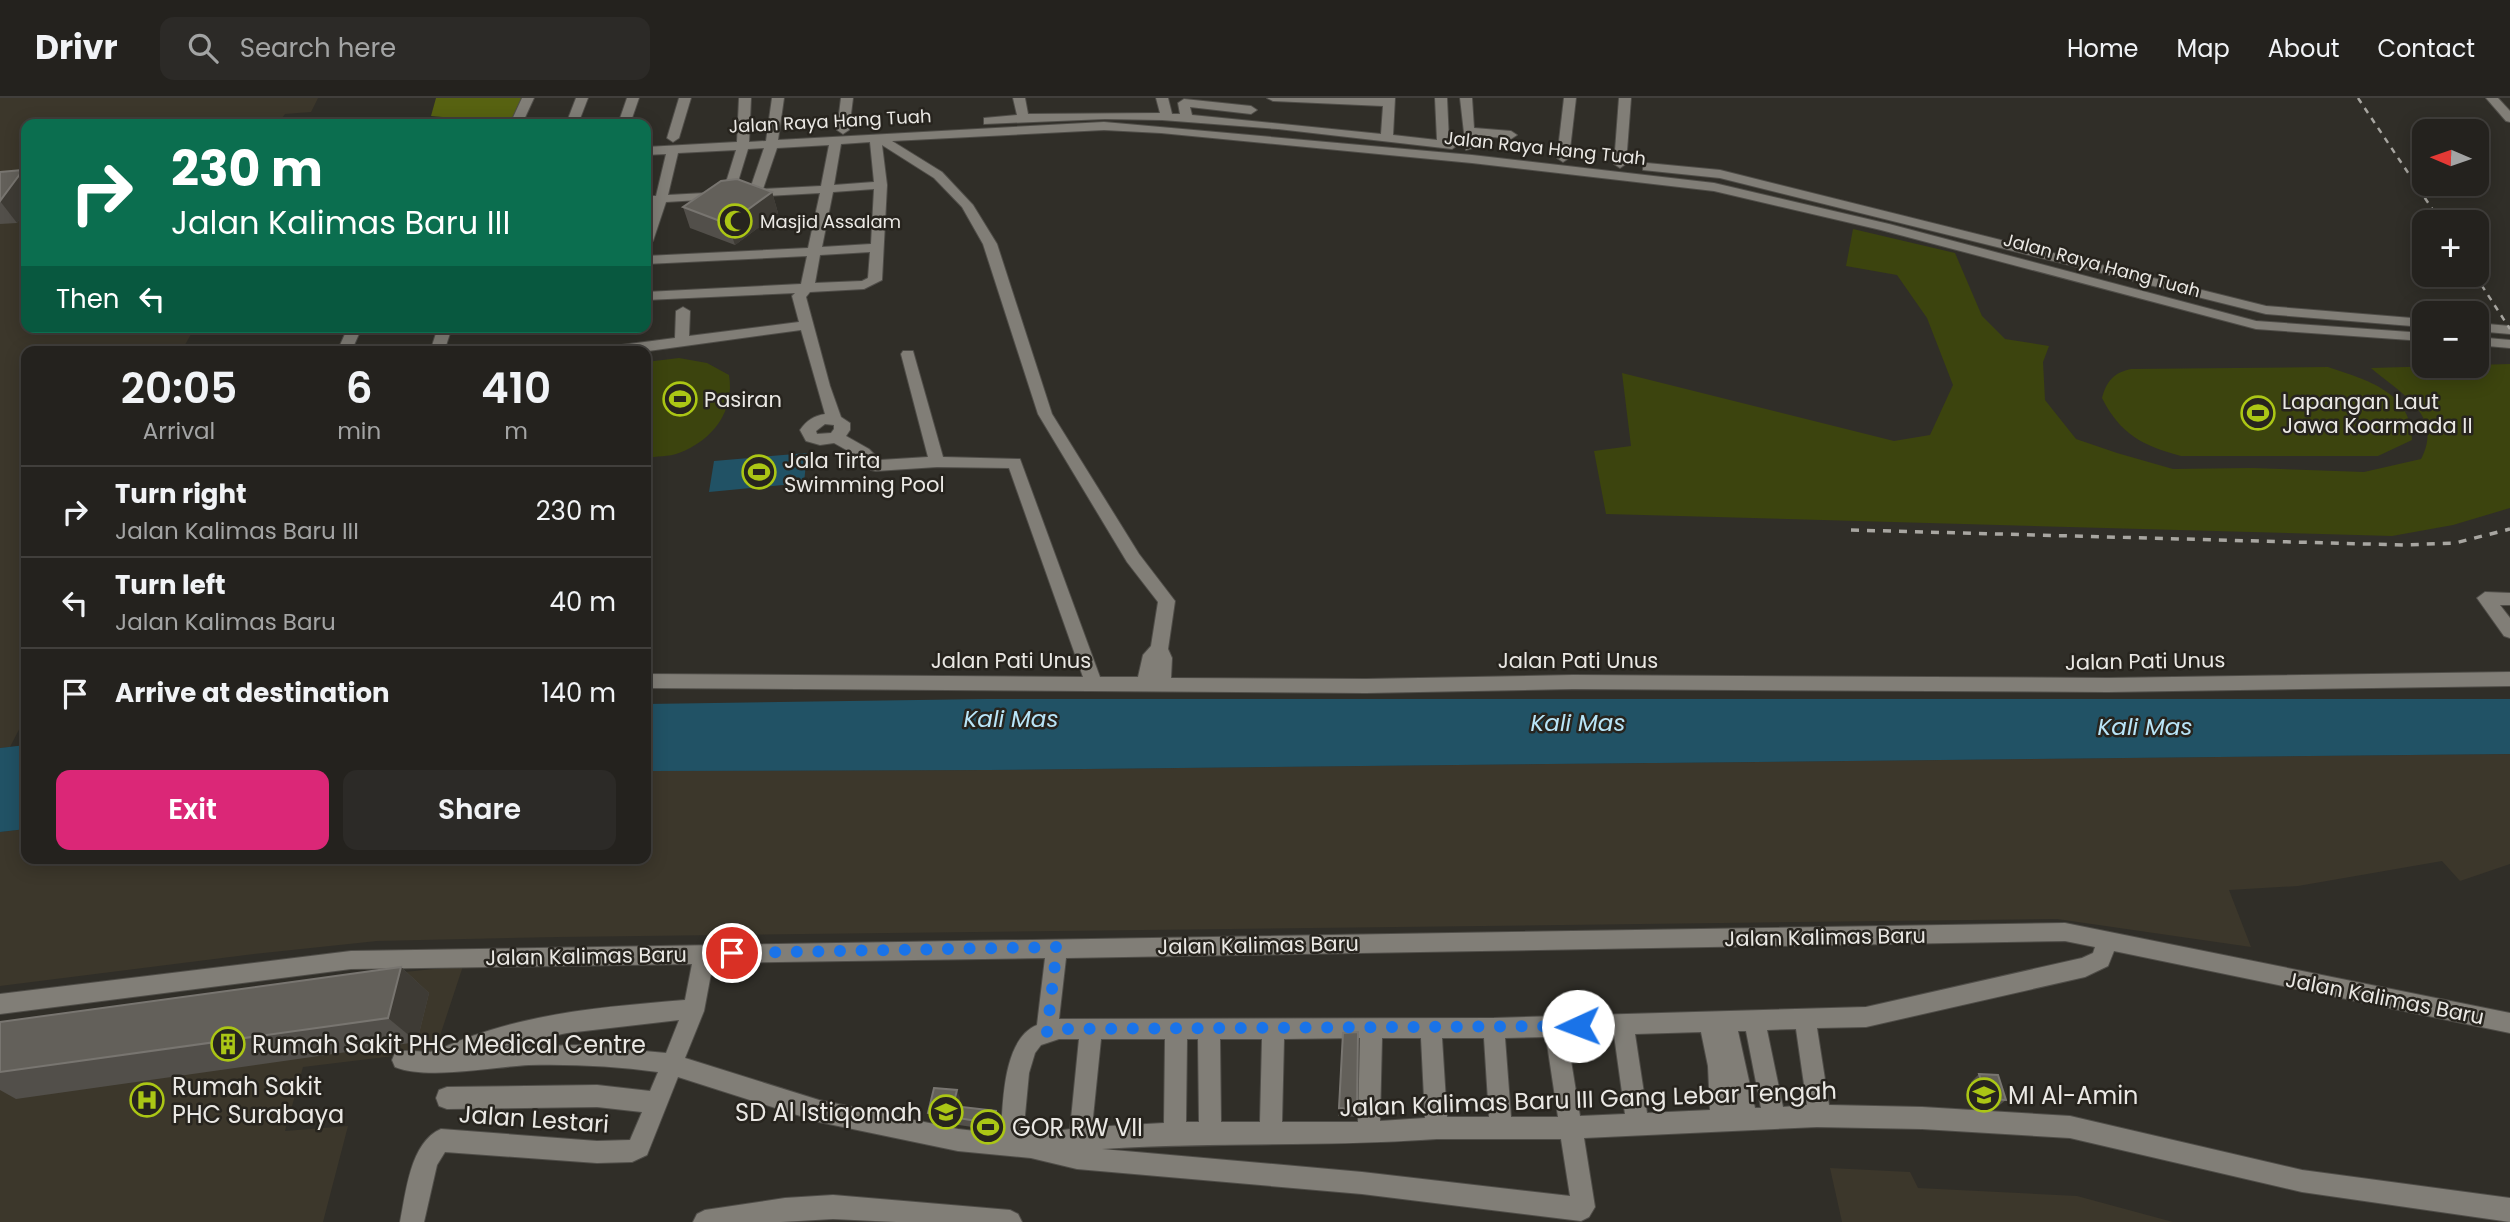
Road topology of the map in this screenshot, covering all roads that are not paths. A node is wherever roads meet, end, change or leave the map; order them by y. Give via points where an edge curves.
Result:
1 (528, 98) edge
2 (582, 98) edge
3 (633, 98) edge
4 (685, 98) edge
5 (745, 98) edge
6 (778, 98) edge
7 (847, 98) edge
8 (1023, 98) edge
9 (1162, 98) edge
10 (1273, 98) edge
11 (1441, 98) edge
12 (1466, 98) edge
13 (1570, 98) edge
14 (1625, 98) edge
15 (2492, 98) edge
16 (1388, 100) edge
17 (1325, 112) edge
18 (1167, 116) junction
19 (1023, 117) junction
20 (2510, 118) edge
21 (518, 119) edge
22 (574, 119) edge
23 (626, 119) edge
24 (1271, 125) junction
25 (1468, 131) junction
26 (840, 135) junction
27 (1511, 135) dead end
28 (772, 138) junction
29 (877, 138) junction
30 (1387, 138) junction
31 (744, 140) junction
32 (651, 141) edge
33 (673, 144) junction
34 (1443, 144) junction
35 (1470, 147) junction
36 (651, 150) edge
37 (1563, 158) junction
38 (1620, 164) junction
39 (881, 185) junction
40 (827, 189) junction
41 (755, 193) junction
42 (729, 195) junction
43 (661, 199) junction
44 (651, 200) edge
45 (651, 227) edge
46 (877, 248) junction
47 (812, 251) junction
48 (651, 260) edge
49 (807, 287) junction
50 (651, 296) edge
51 (683, 311) dead end
52 (2302, 315) junction
53 (2412, 322) edge
54 (807, 325) junction
55 (2489, 328) edge
56 (2510, 330) edge
57 (2311, 331) junction
58 (2412, 336) edge
59 (682, 342) junction
60 (2489, 342) edge
61 (2510, 344) edge
62 (651, 346) edge
63 (908, 354) dead end
64 (834, 418) junction
65 (836, 437) junction
66 (937, 462) junction
67 (2510, 599) edge
68 (2510, 631) edge
69 (2510, 679) edge
70 (651, 681) edge
71 (1153, 683) junction
72 (1094, 684) junction
73 (2108, 939) junction
74 (1057, 947) junction
75 (705, 953) junction
76 (0, 1004) edge
77 (693, 1009) junction
78 (1805, 1020) junction
79 (1755, 1021) junction
80 (1718, 1022) junction
81 (2510, 1023) edge
82 (1623, 1025) junction
83 (1555, 1026) junction
84 (1371, 1028) junction
85 (1431, 1028) junction
86 (1494, 1028) junction
87 (1091, 1029) junction
88 (1176, 1029) junction
89 (1209, 1029) junction
90 (1273, 1029) junction
91 (1047, 1032) junction
92 (403, 1060) dead end
93 (438, 1062) junction
94 (671, 1064) junction
95 (447, 1098) dead end
96 (657, 1103) junction
97 (1820, 1116) junction
98 (1774, 1118) junction
99 (1746, 1119) junction
100 (1721, 1121) junction
101 (1638, 1125) junction
102 (1437, 1128) junction
103 (1501, 1128) junction
104 (1570, 1128) junction
105 (1175, 1133) junction
106 (1271, 1133) junction
107 (1369, 1133) junction
108 (1210, 1134) junction
109 (1080, 1139) junction
110 (1018, 1147) junction
111 (2510, 1210) edge
112 (412, 1222) edge
113 (705, 1222) edge
114 (1010, 1222) edge

1 - 21 street
2 - 22 street
3 - 23 street
4 - 33 street
5 - 31 street
6 - 28 street
7 - 26 street
8 - 19 street
9 - 18 street
10 - 17 street
10 - 24 street
11 - 34 street
12 - 25 street
13 - 37 street
14 - 38 street
15 - 20 street
16 - 17 street
16 - 30 street
17 - 24 street, Jalan Raya Hang Tuah
17 - 30 street, Jalan Raya Hang Tuah
18 - 19 street, Jalan Raya Hang Tuah via 1055,110
18 - 24 street, Jalan Raya Hang Tuah via 1242,114
19 - 26 street, Jalan Raya Hang Tuah
25 - 27 street
25 - 35 street
26 - 28 street, Jalan Raya Hang Tuah
26 - 29 street, Jalan Raya Hang Tuah
26 - 40 street
28 - 31 street, Jalan Raya Hang Tuah
28 - 41 street
29 - 39 street
29 - 57 street, Jalan Raya Hang Tuah via 1138,127 1714,187 2217,316
29 - 71 street via 938,175 967,205 990,244 1045,414 1133,558 1167,601 1159,649 1163,657
30 - 34 street, Jalan Raya Hang Tuah
31 - 33 street, Jalan Raya Hang Tuah
31 - 42 street
32 - 33 street, Jalan Raya Hang Tuah
33 - 36 street, Jalan Raya Hang Tuah
33 - 43 street
34 - 35 street, Jalan Raya Hang Tuah
35 - 37 street, Jalan Raya Hang Tuah
37 - 38 street, Jalan Raya Hang Tuah
38 - 52 street, Jalan Raya Hang Tuah via 1720,174 2221,301
39 - 40 street
39 - 46 street
40 - 41 street
40 - 47 street
41 - 42 street
42 - 43 street
43 - 44 street
43 - 45 street
46 - 47 street
46 - 49 street via 875,280 864,285
47 - 48 street
47 - 49 street
49 - 50 street
49 - 54 street via 799,296
51 - 59 street
52 - 53 street, Jalan Raya Hang Tuah
52 - 57 street
54 - 59 street
54 - 64 street
55 - 56 street
57 - 58 street, Jalan Raya Hang Tuah
59 - 62 street
60 - 61 street
63 - 66 street
64 - 65 street via 842,423
64 - 65 street via 823,418 808,430 820,440
65 - 66 street via 876,466
66 - 72 street via 1014,463
67 - 68 street via 2485,598
69 - 71 street, Jalan Pati Unus via 2108,685
70 - 72 street, Jalan Pati Unus
71 - 72 street, Jalan Pati Unus
73 - 74 street, Jalan Kalimas Baru via 2065,932
73 - 78 street via 2101,960 2085,967 1876,1016
73 - 81 street, Jalan Kalimas Baru
74 - 75 street, Jalan Kalimas Baru
74 - 91 street
75 - 76 street, Jalan Kalimas Baru via 351,960
75 - 77 street
77 - 93 street via 533,1030 447,1054
77 - 94 street
78 - 79 street
78 - 97 street
79 - 80 street
79 - 98 street
80 - 82 street
80 - 99 street
80 - 100 street
82 - 83 street
82 - 101 street
83 - 86 street
83 - 104 street
84 - 85 street
84 - 90 street
84 - 107 street
85 - 86 street
85 - 102 street
86 - 103 street
87 - 88 street
87 - 91 street
87 - 109 street
88 - 89 street
88 - 105 street
89 - 90 street
89 - 108 street
90 - 106 street
91 - 110 street via 1027,1044 1020,1066
92 - 93 street, Jalan Kalimas Baru III Gang Lebar Tengah
93 - 94 street, Jalan Kalimas Baru III Gang Lebar Tengah via 530,1055
94 - 96 street
94 - 110 street, Jalan Kalimas Baru III Gang Lebar Tengah via 819,1111 958,1140
95 - 96 street via 597,1096
96 - 112 street, Jalan Lestari via 641,1143 632,1151 448,1139 433,1144
97 - 98 street, Jalan Kalimas Baru III Gang Lebar Tengah
97 - 111 street, Jalan Kalimas Baru III Gang Lebar Tengah via 2060,1126 2302,1181
98 - 99 street, Jalan Kalimas Baru III Gang Lebar Tengah
99 - 100 street, Jalan Kalimas Baru III Gang Lebar Tengah
100 - 101 street, Jalan Kalimas Baru III Gang Lebar Tengah
101 - 104 street, Jalan Kalimas Baru III Gang Lebar Tengah
102 - 103 street, Jalan Kalimas Baru III Gang Lebar Tengah
102 - 107 street, Jalan Kalimas Baru III Gang Lebar Tengah
103 - 104 street, Jalan Kalimas Baru III Gang Lebar Tengah
104 - 110 street via 1581,1209 1362,1183 1077,1158
105 - 108 street, Jalan Kalimas Baru III Gang Lebar Tengah
105 - 109 street, Jalan Kalimas Baru III Gang Lebar Tengah
106 - 107 street, Jalan Kalimas Baru III Gang Lebar Tengah
106 - 108 street, Jalan Kalimas Baru III Gang Lebar Tengah
109 - 110 street, Jalan Kalimas Baru III Gang Lebar Tengah
113 - 114 street via 768,1211 832,1208

